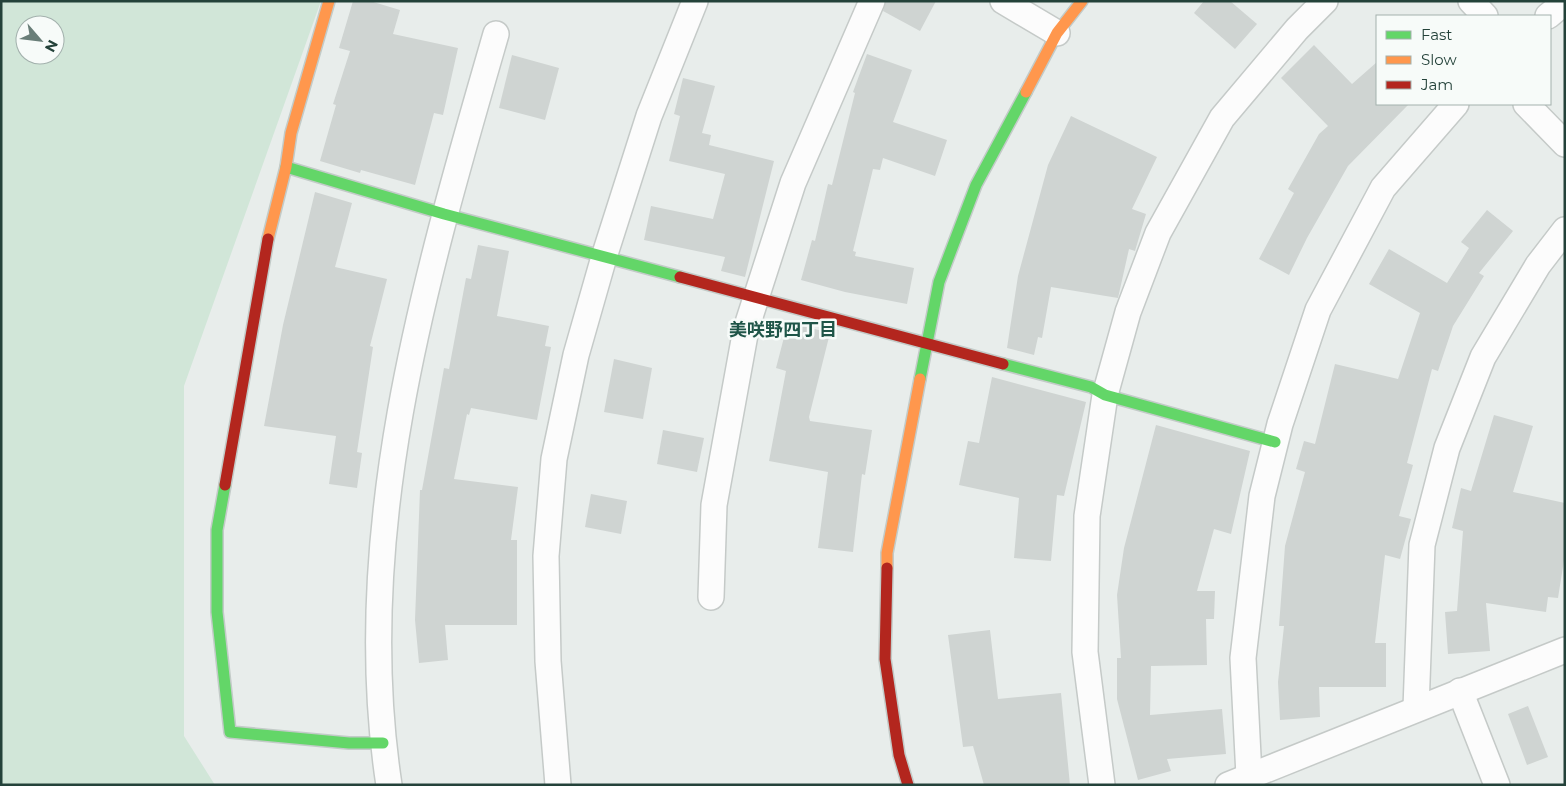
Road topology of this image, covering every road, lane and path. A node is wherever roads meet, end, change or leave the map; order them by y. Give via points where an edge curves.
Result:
1 (330, 1) edge
2 (695, 1) edge
3 (872, 1) edge
4 (1003, 1) edge
5 (1082, 1) edge
6 (1325, 1) edge
7 (1471, 1) edge
8 (1565, 2) edge
9 (1484, 15) edge
10 (1549, 15) edge
11 (1057, 33) junction
12 (496, 34) dead end
13 (1455, 105) edge
14 (1527, 105) edge
15 (1565, 144) edge
16 (286, 167) junction
17 (444, 214) junction
18 (1565, 230) edge
19 (604, 257) junction
20 (757, 298) junction
21 (927, 345) junction
22 (1106, 395) junction
23 (1276, 442) junction
24 (710, 597) dead end
25 (1565, 650) edge
26 (1460, 691) junction
27 (1416, 708) junction
28 (382, 743) junction
29 (1239, 780) edge
30 (389, 785) edge
31 (558, 785) edge
32 (908, 785) edge
33 (1102, 785) edge
34 (1497, 785) edge

1 - 16 street via 291,133
2 - 19 street via 649,116
3 - 20 street via 793,183
4 - 11 street
5 - 11 street
6 - 22 street via 1297,29 1222,118 1158,233 1128,312
7 - 9 street
8 - 10 street
11 - 21 street via 976,186 939,282
12 - 17 street
13 - 23 street via 1383,188 1318,310
14 - 15 street
16 - 17 street
16 - 28 street via 270,225 217,530 217,612 230,732
17 - 19 street
17 - 28 street via 409,366 387,498 378,637
18 - 27 street via 1538,264 1483,357 1447,448 1422,545
19 - 20 street
19 - 31 street via 576,355 554,469 546,556 548,661
20 - 21 street
20 - 24 street via 746,329 714,504
21 - 22 street via 1091,387
21 - 32 street via 887,553 885,659 899,755
22 - 23 street
22 - 33 street via 1086,516 1085,652
23 - 29 street via 1262,496 1243,658
25 - 26 street
26 - 27 street
26 - 34 street
27 - 29 street
28 - 30 street

